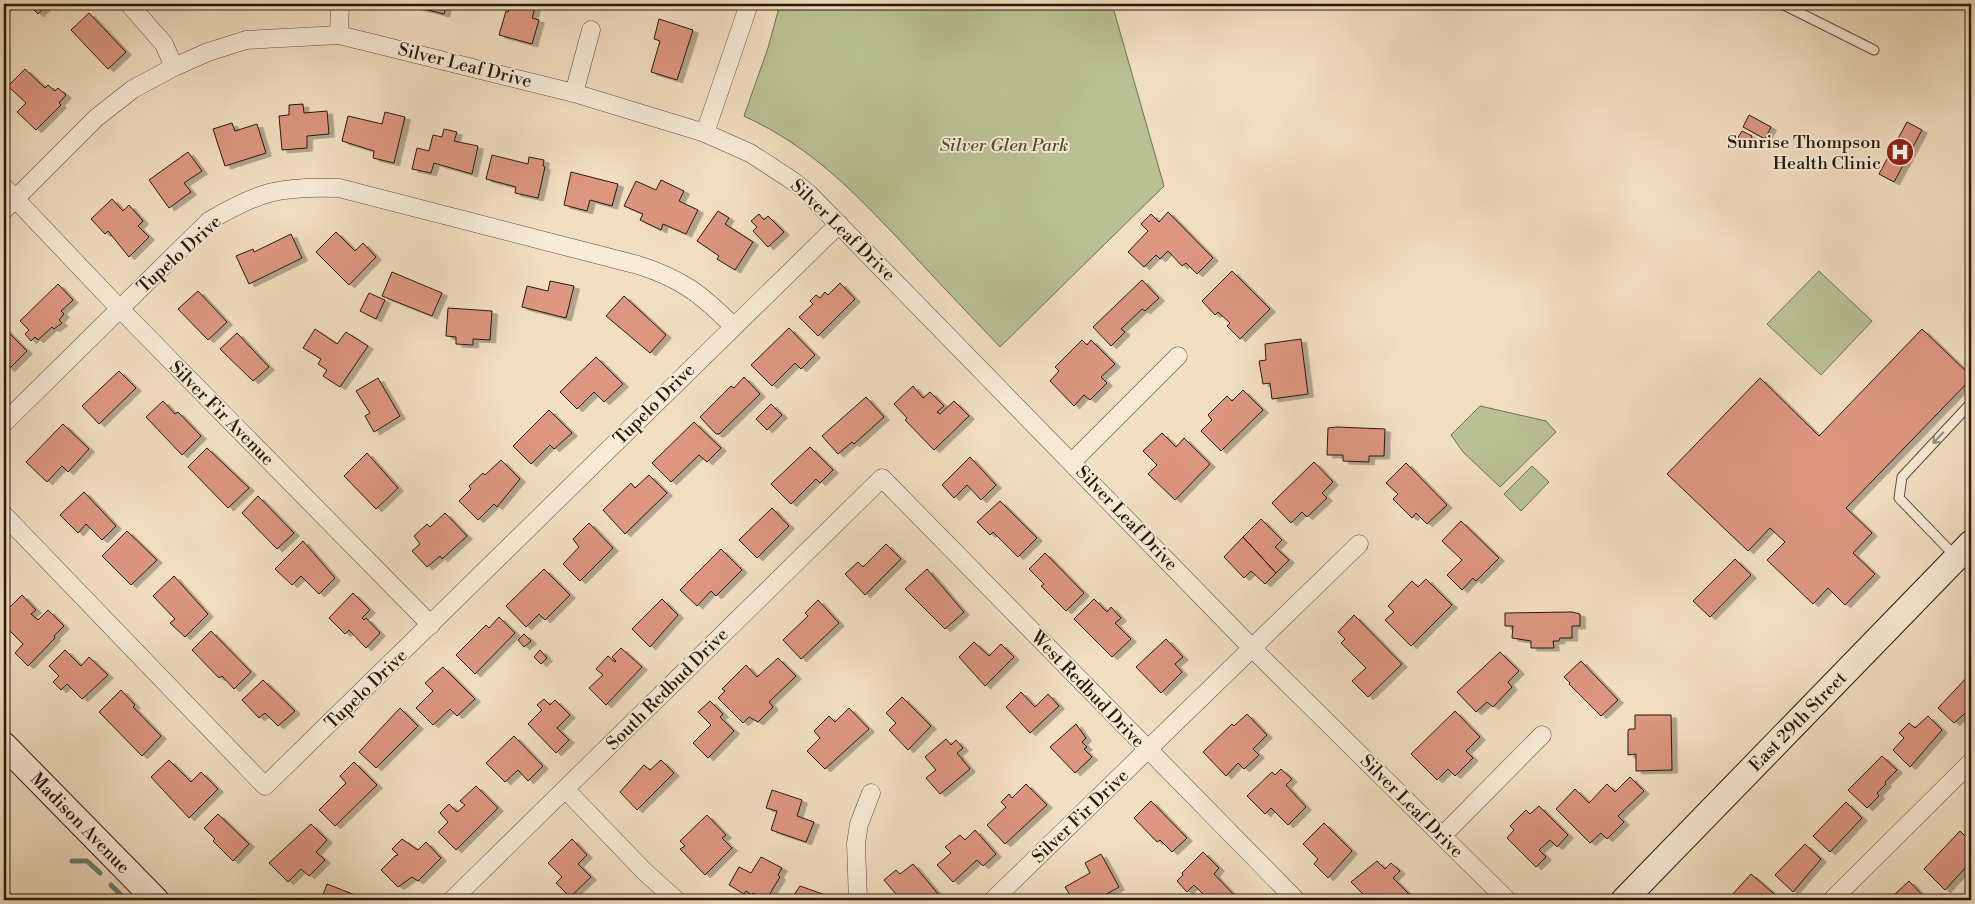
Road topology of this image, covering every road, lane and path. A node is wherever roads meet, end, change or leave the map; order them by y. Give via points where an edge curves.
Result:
1 (129, 4) edge
2 (340, 4) edge
3 (749, 4) edge
4 (1782, 4) edge
5 (591, 30) dead end
6 (339, 35) junction
7 (1874, 50) dead end
8 (174, 67) junction
9 (574, 93) junction
10 (705, 133) junction
11 (8, 198) edge
12 (839, 224) junction
13 (120, 309) junction
14 (733, 326) junction
15 (1178, 356) dead end
16 (1971, 403) edge
17 (4, 423) edge
18 (1072, 462) junction
19 (882, 478) joint
20 (4, 516) edge
21 (1359, 544) dead end
22 (1964, 550) edge
23 (431, 625) junction
24 (1253, 648) junction
25 (1542, 735) dead end
26 (4, 745) edge
27 (1149, 751) junction
28 (1971, 762) edge
29 (565, 789) junction
30 (871, 793) dead end
31 (1442, 836) junction
32 (156, 900) edge
33 (452, 900) edge
34 (676, 900) edge
35 (858, 900) edge
36 (993, 900) edge
37 (1296, 900) edge
38 (1507, 900) edge
39 (1624, 900) edge
40 (1832, 900) edge

1 - 8 street via 164,44
2 - 6 street
3 - 10 street
4 - 7 lane
5 - 9 street
6 - 8 street, Silver Leaf Drive via 246,40
6 - 9 street, Silver Leaf Drive
8 - 11 street, Silver Leaf Drive via 133,89 96,118
9 - 10 street, Silver Leaf Drive
10 - 12 street, Silver Leaf Drive via 750,153 793,181
11 - 13 street, Silver Fir Avenue
12 - 14 street, Tupelo Drive
12 - 18 street, Silver Leaf Drive
13 - 14 street, Tupelo Drive via 209,221 262,193 321,187 339,188 669,275 692,288
13 - 17 street, Tupelo Drive
13 - 23 street, Silver Fir Avenue
14 - 23 street, Tupelo Drive
15 - 18 street
16 -> 22 lane via 1902,477 1899,488 1899,498
18 - 24 street, Silver Leaf Drive
19 - 27 street, West Redbud Drive
19 - 29 street, South Redbud Drive
20 - 23 street, Tupelo Drive via 265,786
21 - 24 street, Silver Fir Drive
22 - 39 main road, East 29th Street
24 - 27 street, Silver Fir Drive
24 - 31 street, Silver Leaf Drive
25 - 31 street
26 - 32 main road, Madison Avenue
27 - 36 street, Silver Fir Drive
27 - 37 street, West Redbud Drive
28 - 40 street
29 - 33 street, South Redbud Drive
29 - 34 street
30 - 35 street via 858,831
31 - 38 street, Silver Leaf Drive

